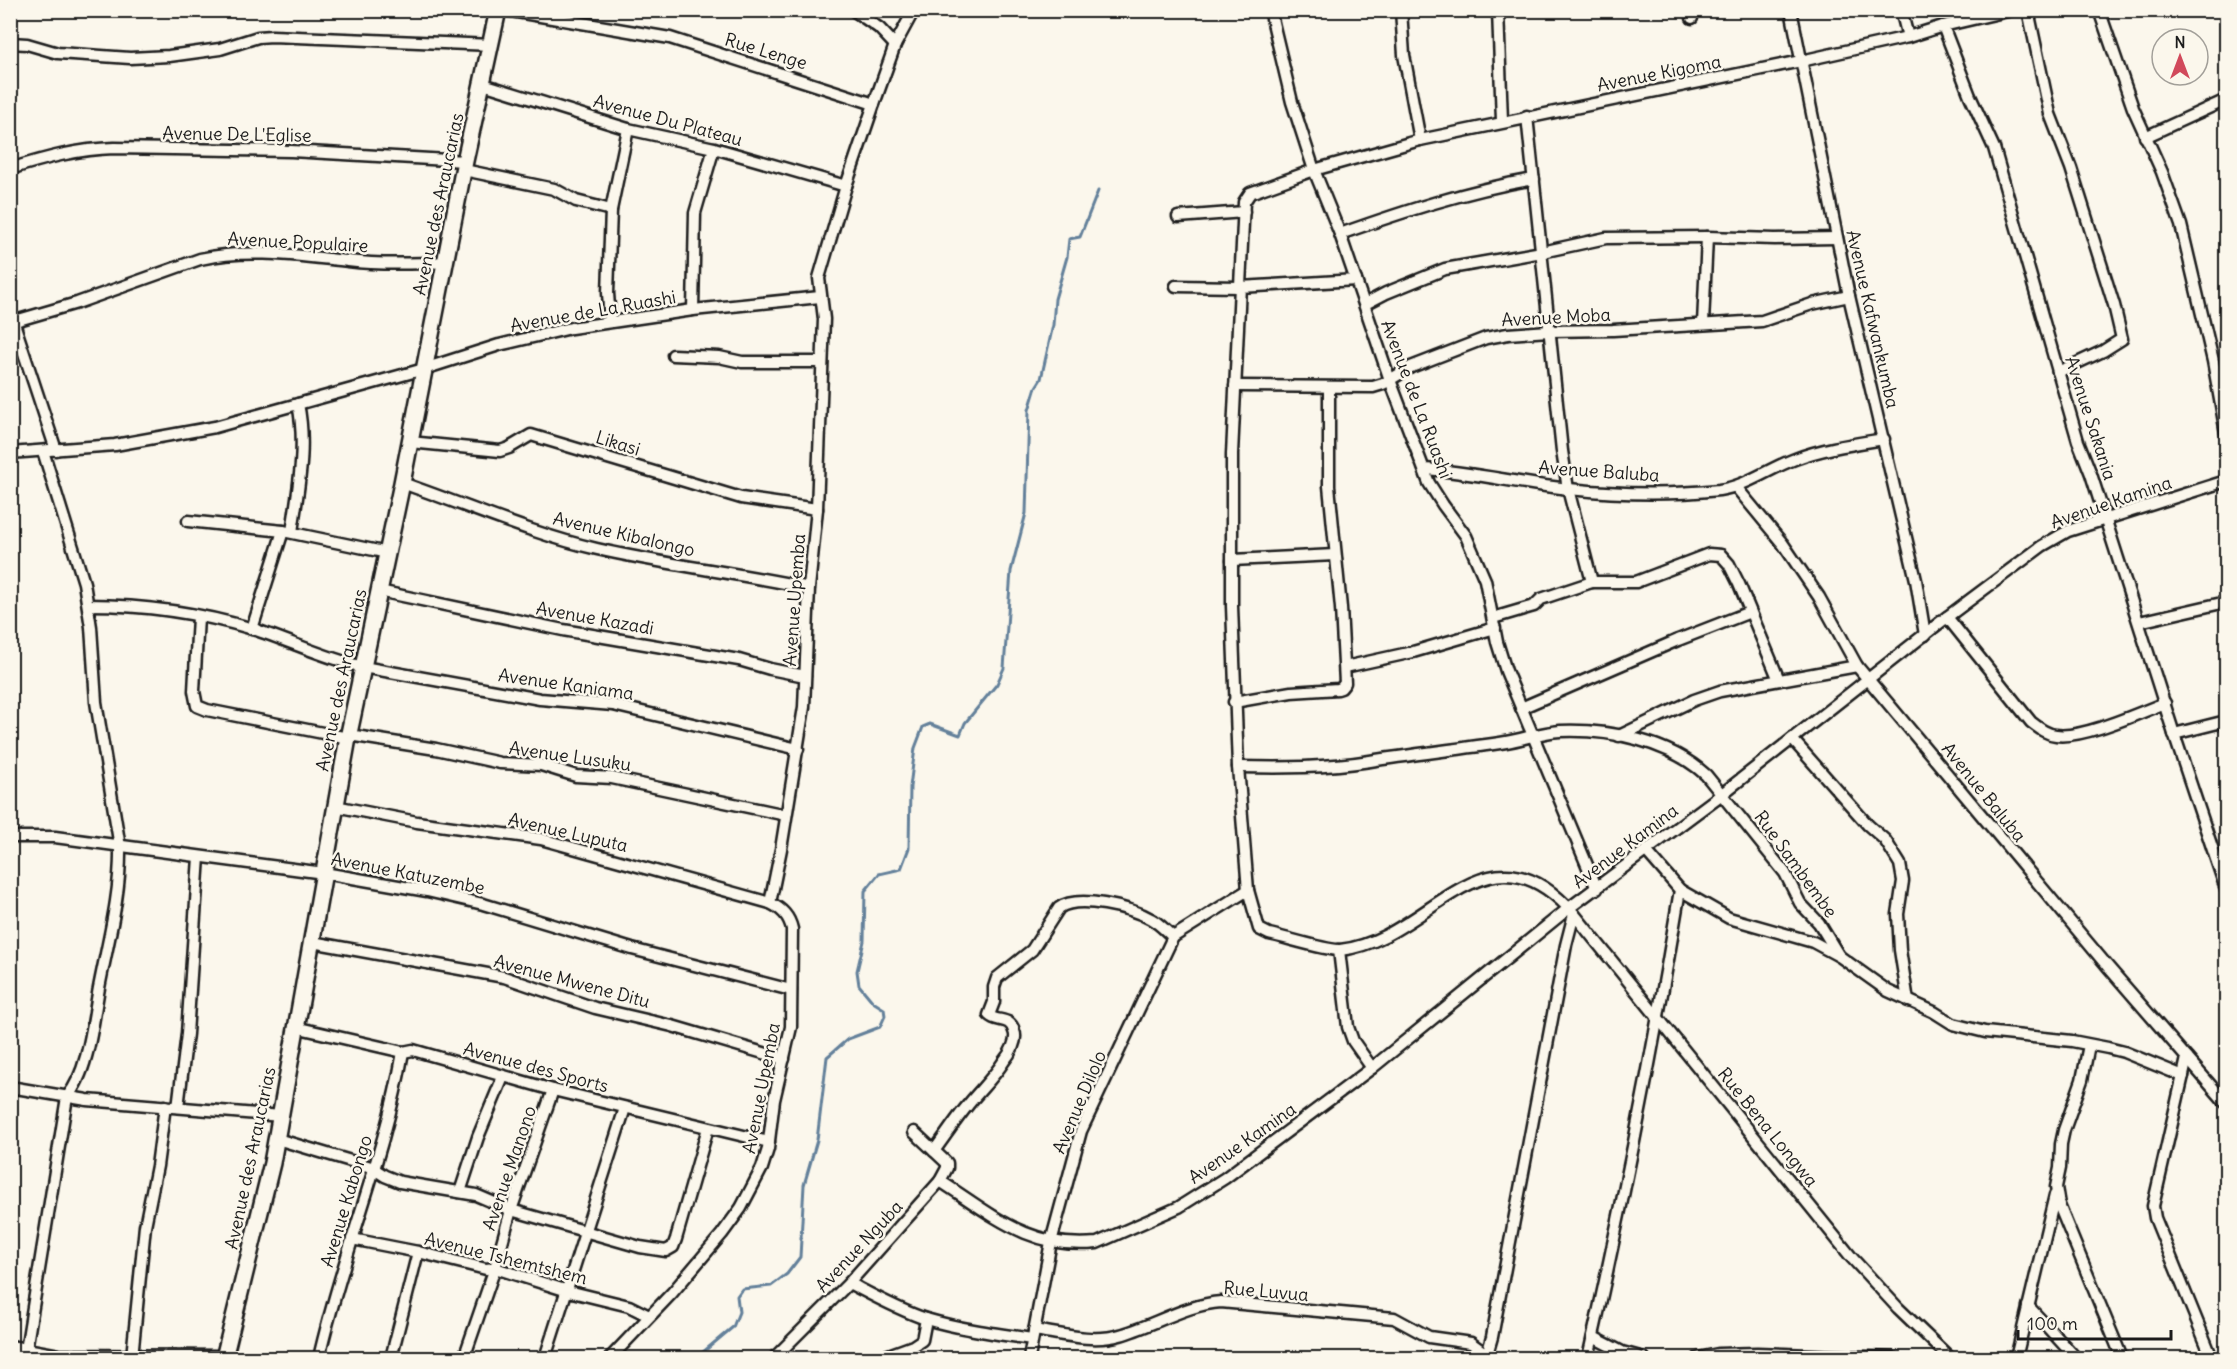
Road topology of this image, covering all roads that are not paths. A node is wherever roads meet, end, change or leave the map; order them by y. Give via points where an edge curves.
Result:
1 (498, 10) edge
2 (505, 10) edge
3 (853, 10) edge
4 (914, 10) edge
5 (1270, 10) edge
6 (1401, 10) edge
7 (1498, 10) edge
8 (1791, 10) edge
9 (1901, 10) edge
10 (2012, 10) edge
11 (2028, 10) edge
12 (2099, 10) edge
13 (1943, 26) junction
14 (10, 34) edge
15 (1908, 37) junction
16 (11, 43) edge
17 (492, 45) junction
18 (895, 45) junction
19 (1800, 61) junction
20 (483, 84) junction
21 (2226, 100) edge
22 (874, 104) junction
23 (1527, 116) junction
24 (1502, 121) junction
25 (628, 129) junction
26 (2145, 137) junction
27 (1420, 140) junction
28 (714, 148) junction
29 (465, 166) junction
30 (10, 169) edge
31 (1314, 170) junction
32 (1534, 179) junction
33 (846, 186) junction
34 (611, 210) junction
35 (1244, 212) junction
36 (1178, 217) dead end
37 (1340, 234) junction
38 (1707, 237) junction
39 (1837, 238) junction
40 (1542, 252) junction
41 (446, 262) junction
42 (1356, 280) junction
43 (1176, 286) dead end
44 (1240, 287) junction
45 (1850, 296) junction
46 (820, 297) junction
47 (1365, 304) junction
48 (693, 310) junction
49 (13, 316) edge
50 (610, 321) junction
51 (1703, 324) junction
52 (1549, 331) junction
53 (673, 356) dead end
54 (822, 362) junction
55 (424, 369) junction
56 (2058, 372) junction
57 (1390, 380) junction
58 (1235, 386) junction
59 (1329, 388) junction
60 (298, 404) junction
61 (2226, 433) edge
62 (1884, 439) junction
63 (410, 442) junction
64 (56, 450) junction
65 (43, 451) junction
66 (10, 453) edge
67 (1424, 469) junction
68 (2226, 481) edge
69 (402, 483) junction
70 (1736, 487) junction
71 (1568, 489) junction
72 (817, 509) junction
73 (2105, 518) junction
74 (188, 521) dead end
75 (288, 532) junction
76 (388, 553) junction
77 (1335, 555) junction
78 (1232, 560) junction
79 (1592, 582) junction
80 (809, 588) junction
81 (379, 591) junction
82 (2226, 602) edge
83 (88, 605) junction
84 (1750, 612) junction
85 (198, 617) junction
86 (1947, 617) junction
87 (2139, 622) junction
88 (1494, 623) junction
89 (252, 629) junction
90 (1925, 635) junction
91 (1857, 666) junction
92 (363, 667) junction
93 (1345, 667) junction
94 (805, 676) junction
95 (1870, 679) junction
96 (1779, 680) junction
97 (1234, 702) junction
98 (2164, 703) junction
99 (1521, 708) junction
100 (2226, 722) edge
101 (2174, 734) junction
102 (1534, 736) junction
103 (1619, 736) junction
104 (348, 737) junction
105 (1792, 739) junction
106 (798, 749) junction
107 (1238, 767) junction
108 (1722, 794) junction
109 (335, 806) junction
110 (786, 815) junction
111 (10, 837) edge
112 (120, 847) junction
113 (1647, 852) junction
114 (199, 857) junction
115 (324, 873) junction
116 (1597, 889) junction
117 (2226, 889) edge
118 (1248, 890) junction
119 (1680, 890) junction
120 (770, 903) junction
121 (1571, 911) junction
122 (786, 914) joint
123 (1173, 937) junction
124 (312, 942) junction
125 (1339, 950) junction
126 (1839, 956) junction
127 (791, 990) junction
128 (1908, 1001) junction
129 (1659, 1021) junction
130 (295, 1027) junction
131 (2089, 1045) junction
132 (404, 1052) junction
133 (2187, 1058) junction
134 (784, 1059) junction
135 (1372, 1068) junction
136 (2183, 1076) junction
137 (503, 1077) junction
138 (10, 1087) edge
139 (553, 1090) junction
140 (67, 1097) junction
141 (2226, 1103) edge
142 (165, 1106) junction
143 (178, 1107) junction
144 (625, 1108) junction
145 (281, 1116) junction
146 (708, 1128) junction
147 (915, 1132) dead end
148 (277, 1139) junction
149 (769, 1142) junction
150 (934, 1150) junction
151 (374, 1169) junction
152 (940, 1181) junction
153 (460, 1192) junction
154 (2056, 1192) junction
155 (510, 1210) junction
156 (586, 1232) junction
157 (352, 1239) junction
158 (1051, 1242) junction
159 (418, 1252) junction
160 (495, 1268) junction
161 (849, 1283) junction
162 (568, 1291) junction
163 (2028, 1306) junction
164 (649, 1316) junction
165 (926, 1319) junction
166 (1033, 1335) junction
167 (1593, 1337) junction
168 (10, 1346) edge
169 (26, 1350) junction
170 (132, 1357) edge
171 (224, 1357) edge
172 (1488, 1357) edge
173 (319, 1359) edge
174 (391, 1359) edge
175 (464, 1359) edge
176 (545, 1359) edge
177 (610, 1359) edge
178 (774, 1359) edge
179 (880, 1359) edge
180 (1029, 1359) edge
181 (1588, 1359) edge
182 (1644, 1359) edge
183 (1698, 1359) edge
184 (1893, 1359) edge
185 (1950, 1359) edge
186 (2016, 1359) edge
187 (2076, 1359) edge
188 (2122, 1359) edge
189 (2212, 1359) edge

1 - 17 street, Avenue des Araucarias
2 - 22 street, Rue Lenge via 670,38
3 - 18 street
4 - 18 street
5 - 31 street, Avenue de La Ruashi via 1292,102
6 - 27 street via 1404,55
7 - 24 street
8 - 19 street, Avenue Kafwankumba
9 - 15 street
10 - 13 street, Avenue Kigoma
11 - 56 street via 2050,114 2071,168 2122,339
12 - 26 street
13 - 15 street, Avenue Kigoma
13 - 56 street, Avenue Sakania via 1994,148
14 - 16 street
15 - 19 street, Avenue Kigoma
16 - 17 street via 58,53 130,58 220,49 272,36
17 - 20 street, Avenue des Araucarias
18 - 22 street
19 - 23 street, Avenue Kigoma
19 - 39 street, Avenue Kafwankumba
20 - 25 street, Avenue Du Plateau
20 - 29 street, Avenue des Araucarias
21 - 26 street
22 - 33 street
23 - 24 street, Avenue Kigoma
23 - 32 street
24 - 27 street, Avenue Kigoma
25 - 28 street, Avenue Du Plateau
25 - 34 street
26 - 61 street via 2181,225
27 - 31 street, Avenue Kigoma
28 - 33 street, Avenue Du Plateau
28 - 48 street via 695,213
29 - 30 street, Avenue De L'Eglise via 291,151 96,148
29 - 34 street, Avenue De L'Eglise via 554,189 576,201
29 - 41 street, Avenue des Araucarias
31 - 35 street, Avenue Kigoma via 1250,193 1244,202
31 - 37 street, Avenue de La Ruashi
32 - 37 street via 1442,199
32 - 40 street
33 - 46 street via 819,278
34 - 50 street
35 - 36 street
35 - 44 street
37 - 42 street, Avenue de La Ruashi
38 - 39 street
38 - 40 street via 1606,238
38 - 51 street
39 - 45 street, Avenue Kafwankumba
40 - 47 street via 1445,269
40 - 52 street
41 - 49 street, Avenue Populaire via 366,263 283,254 217,255 77,303
41 - 55 street, Avenue des Araucarias
42 - 44 street
42 - 47 street, Avenue de La Ruashi
43 - 44 street
44 - 58 street
45 - 51 street, Avenue Moba via 1762,321
45 - 62 street, Avenue Kafwankumba
46 - 48 street, Avenue de La Ruashi
46 - 54 street, Avenue Upemba via 824,319
47 - 57 street, Avenue de La Ruashi
48 - 50 street, Avenue de La Ruashi
49 - 64 street
50 - 55 street, Avenue de La Ruashi via 499,345
51 - 52 street, Avenue Moba
52 - 57 street, Avenue Moba via 1486,338 1411,367
52 - 71 street
53 - 54 street via 742,362
54 - 72 street, Avenue Upemba
55 - 60 street, Avenue de La Ruashi
55 - 63 street, Avenue des Araucarias
56 - 73 street, Avenue Sakania
57 - 59 street, Avenue Moba via 1373,387
57 - 67 street, Avenue de La Ruashi
58 - 59 street, Avenue Moba
58 - 78 street
59 - 77 street via 1329,486
60 - 64 street, Avenue de La Ruashi via 215,427 115,445
60 - 75 street via 303,427 300,478
62 - 70 street, Avenue Baluba via 1815,452
62 - 90 street, Avenue Kafwankumba
63 - 69 street, Avenue des Araucarias
63 - 72 street, Likasi via 500,451 531,435 741,498
64 - 65 street, Avenue de La Ruashi
65 - 66 street, Avenue de La Ruashi
65 - 83 street
67 - 71 street, Avenue Baluba
67 - 88 street, Avenue de La Ruashi via 1438,498 1472,548 1485,580
68 - 73 street, Avenue Kamina
69 - 76 street, Avenue des Araucarias
69 - 80 street, Avenue Kibalongo via 570,542
70 - 71 street, Avenue Baluba via 1669,492
70 - 91 street, Avenue Baluba via 1783,544 1819,597
71 - 79 street
72 - 80 street, Avenue Upemba
73 - 86 street, Avenue Kamina via 2068,531 2042,546
73 - 87 street, Avenue Sakania
74 - 75 street
75 - 76 street
75 - 89 street
76 - 81 street, Avenue des Araucarias
77 - 78 street
77 - 93 street
78 - 97 street
79 - 84 street via 1636,582 1709,554 1721,555 1729,564
79 - 88 street via 1541,598 1534,606
80 - 94 street, Avenue Upemba
81 - 92 street, Avenue des Araucarias
81 - 94 street, Avenue Kazadi
82 - 87 street
83 - 85 street, Avenue Kaniama via 134,606
83 - 112 street via 96,702
84 - 96 street
84 - 99 street
85 - 89 street, Avenue Kaniama
85 - 104 street, Avenue Lusuku via 194,692 197,706
86 - 90 street, Avenue Kamina
86 - 98 street via 2042,731 2058,736 2082,731 2118,722
87 - 98 street, Avenue Sakania
88 - 93 street via 1413,652
88 - 99 street, Avenue de La Ruashi via 1506,671
89 - 92 street, Avenue Kaniama
90 - 95 street, Avenue Kamina
91 - 95 street, Avenue Baluba
91 - 96 street
92 - 104 street, Avenue des Araucarias
92 - 106 street, Avenue Kaniama via 540,699 613,705
93 - 97 street via 1346,680 1341,688
94 - 106 street, Avenue Upemba
95 - 105 street, Avenue Kamina
95 - 133 street, Avenue Baluba
96 - 103 street via 1703,697
97 - 107 street
98 - 101 street, Avenue Sakania
99 - 102 street, Avenue de La Ruashi
100 - 101 street
101 - 117 street, Avenue Sakania
102 - 103 street, Rue Sambembe via 1579,731
102 - 107 street, Rue Sambembe via 1368,761 1305,767
102 - 116 street, Avenue de La Ruashi
103 - 108 street, Rue Sambembe via 1682,758 1706,775
104 - 109 street, Avenue des Araucarias
104 - 110 street, Avenue Lusuku via 436,749 500,763 541,765 576,776 612,778
105 - 108 street, Avenue Kamina
105 - 128 street via 1885,840 1900,864 1900,950
106 - 110 street, Avenue Upemba
107 - 118 street
108 - 113 street, Avenue Kamina
108 - 126 street, Rue Sambembe via 1785,873 1800,903 1819,923
109 - 115 street, Avenue des Araucarias
109 - 120 street, Avenue Luputa via 541,839
110 - 120 street, Avenue Upemba
111 - 112 street, Avenue Katuzembe via 55,837
112 - 114 street, Avenue Katuzembe
112 - 140 street via 118,892 91,1030 80,1076
113 - 116 street, Avenue Kamina
113 - 119 street
114 - 115 street, Avenue Katuzembe
114 - 143 street
115 - 124 street, Avenue des Araucarias
115 - 127 street, Avenue Katuzembe via 483,904 632,949
116 - 121 street, Avenue Kamina
118 - 123 street
118 - 125 street via 1258,929
119 - 126 street via 1729,918 1798,936
119 - 129 street
120 - 122 street, Avenue Luputa
121 - 125 street, Rue Bena Longwa via 1545,886 1526,878 1495,876 1465,886 1369,942
121 - 129 street, Rue Bena Longwa
121 - 135 street, Avenue Kamina
121 - 172 street
122 - 127 street, Avenue Upemba via 792,929
123 - 150 street via 1152,919 1131,910 1079,901 1059,908 1032,950 997,978 989,1015 1011,1024 1013,1044 1005,1061
123 - 158 street, Avenue Dilolo via 1081,1131
124 - 130 street, Avenue des Araucarias
124 - 134 street, Avenue Mwene Ditu via 504,977 595,1008
125 - 135 street via 1348,1027
126 - 128 street
127 - 134 street, Avenue Upemba via 792,1020
128 - 131 street via 1953,1024 1972,1029
129 - 167 street
129 - 185 street, Rue Bena Longwa via 1852,1258
130 - 132 street, Avenue des Sports
130 - 145 street, Avenue des Araucarias
131 - 136 street via 2124,1052
131 - 154 street via 2082,1080 2064,1130
132 - 137 street, Avenue des Sports via 413,1050
132 - 151 street, Avenue Kabongo
133 - 136 street
133 - 141 street, Avenue Baluba
134 - 149 street, Avenue Upemba
135 - 158 street, Avenue Kamina via 1225,1178 1179,1207 1097,1243
136 - 189 street via 2153,1206
137 - 139 street, Avenue des Sports
137 - 153 street
138 - 140 street
139 - 144 street, Avenue des Sports
139 - 155 street, Avenue Manono
140 - 142 street
140 - 169 street
142 - 143 street
142 - 170 street via 144,1226
143 - 145 street
144 - 146 street, Avenue des Sports
144 - 156 street
145 - 148 street, Avenue des Araucarias
146 - 149 street, Avenue des Sports
146 - 156 street via 670,1249 640,1247
147 - 150 street
148 - 151 street
148 - 171 street, Avenue des Araucarias
149 - 164 street, Avenue Upemba via 762,1168 741,1208
150 - 152 street via 947,1163
151 - 153 street via 400,1182
151 - 157 street, Avenue Kabongo
152 - 158 street, Avenue Kamina via 1014,1229
152 - 161 street, Avenue Nguba
153 - 155 street
154 - 163 street
154 - 188 street
155 - 156 street
155 - 160 street, Avenue Manono
156 - 162 street
157 - 159 street, Avenue Tshemtshem
157 - 173 street, Avenue Kabongo
158 - 166 street, Avenue Dilolo
159 - 160 street, Avenue Tshemtshem
159 - 174 street
160 - 162 street, Avenue Tshemtshem
160 - 175 street, Avenue Manono
161 - 165 street, Rue Luvua
161 - 178 street, Avenue Nguba
162 - 164 street, Avenue Tshemtshem via 629,1306
162 - 176 street
163 - 186 street
163 - 187 street
164 - 177 street, Avenue Upemba
165 - 166 street, Rue Luvua via 970,1329
165 - 179 street via 922,1340
166 - 172 street, Rue Luvua via 1115,1336 1221,1302 1394,1318 1429,1337 1468,1342
166 - 180 street, Avenue Dilolo
167 - 181 street
167 - 182 street
168 - 169 street
169 - 170 street
170 - 171 street
183 - 184 street via 1740,1353

